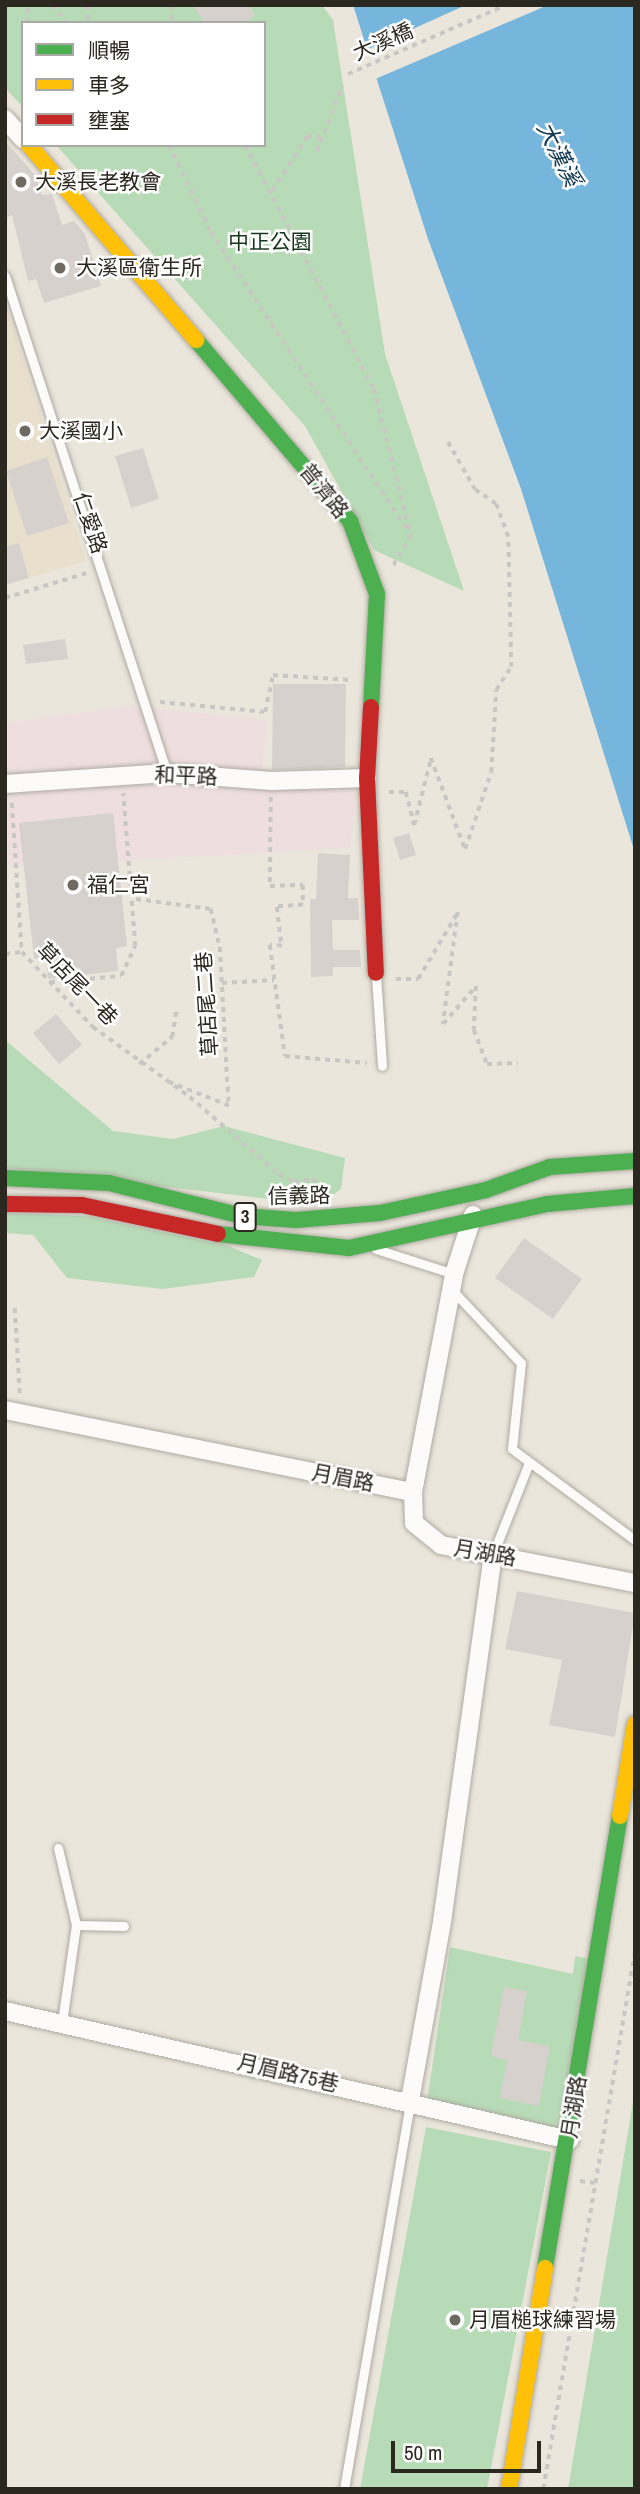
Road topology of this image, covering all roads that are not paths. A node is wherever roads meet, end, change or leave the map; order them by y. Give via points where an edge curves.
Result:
1 (5, 119) edge
2 (21, 137) edge
3 (31, 147) edge
4 (5, 276) edge
5 (167, 772) junction
6 (367, 778) junction
7 (8, 783) edge
8 (376, 976) joint
9 (382, 1066) road end
10 (635, 1161) edge
11 (5, 1178) edge
12 (486, 1190) junction
13 (635, 1196) edge
14 (5, 1204) edge
15 (468, 1225) junction
16 (366, 1244) junction
17 (454, 1274) junction
18 (454, 1292) junction
19 (13, 1411) edge
20 (528, 1465) junction
21 (413, 1492) junction
22 (635, 1540) edge
23 (493, 1554) junction
24 (635, 1583) edge
25 (635, 1724) edge
26 (58, 1848) dead end
27 (76, 1925) junction
28 (124, 1926) dead end
29 (5, 2011) edge
30 (62, 2022) junction
31 (410, 2100) junction
32 (569, 2140) junction
33 (344, 2489) edge
34 (509, 2489) edge

1 - 2 street
3 - 6 street, 普濟路 via 350,521 377,594
4 - 5 lane, 仁愛路 via 106,567
5 - 6 street, 和平路 via 272,781
5 - 7 street, 和平路
6 - 8 street, 普濟路
8 - 9 lane
10 - 12 street, 信義路 / 3 via 550,1167
11 - 12 street, 信義路 / 3 via 108,1183 242,1216 296,1220 380,1213
12 - 15 street
13 - 15 street, 3 via 547,1204
14 - 16 street, 3 via 82,1205 284,1244
15 - 16 street, 3
15 - 17 street
16 - 17 lane
17 - 18 street
18 - 20 lane via 521,1363 512,1449
18 - 21 street
19 - 21 street, 月眉路
20 - 22 lane
20 - 23 lane
21 - 23 street, 月湖路 via 414,1523 441,1545
23 - 24 street, 月湖路
23 - 31 street via 442,1922
25 - 32 street, 月湖路
26 - 27 lane
27 - 28 lane
27 - 30 lane
29 - 30 street, 月眉路75巷
30 - 31 street, 月眉路75巷
31 - 32 street, 月眉路75巷
31 - 33 lane
32 - 34 street, 月湖路

